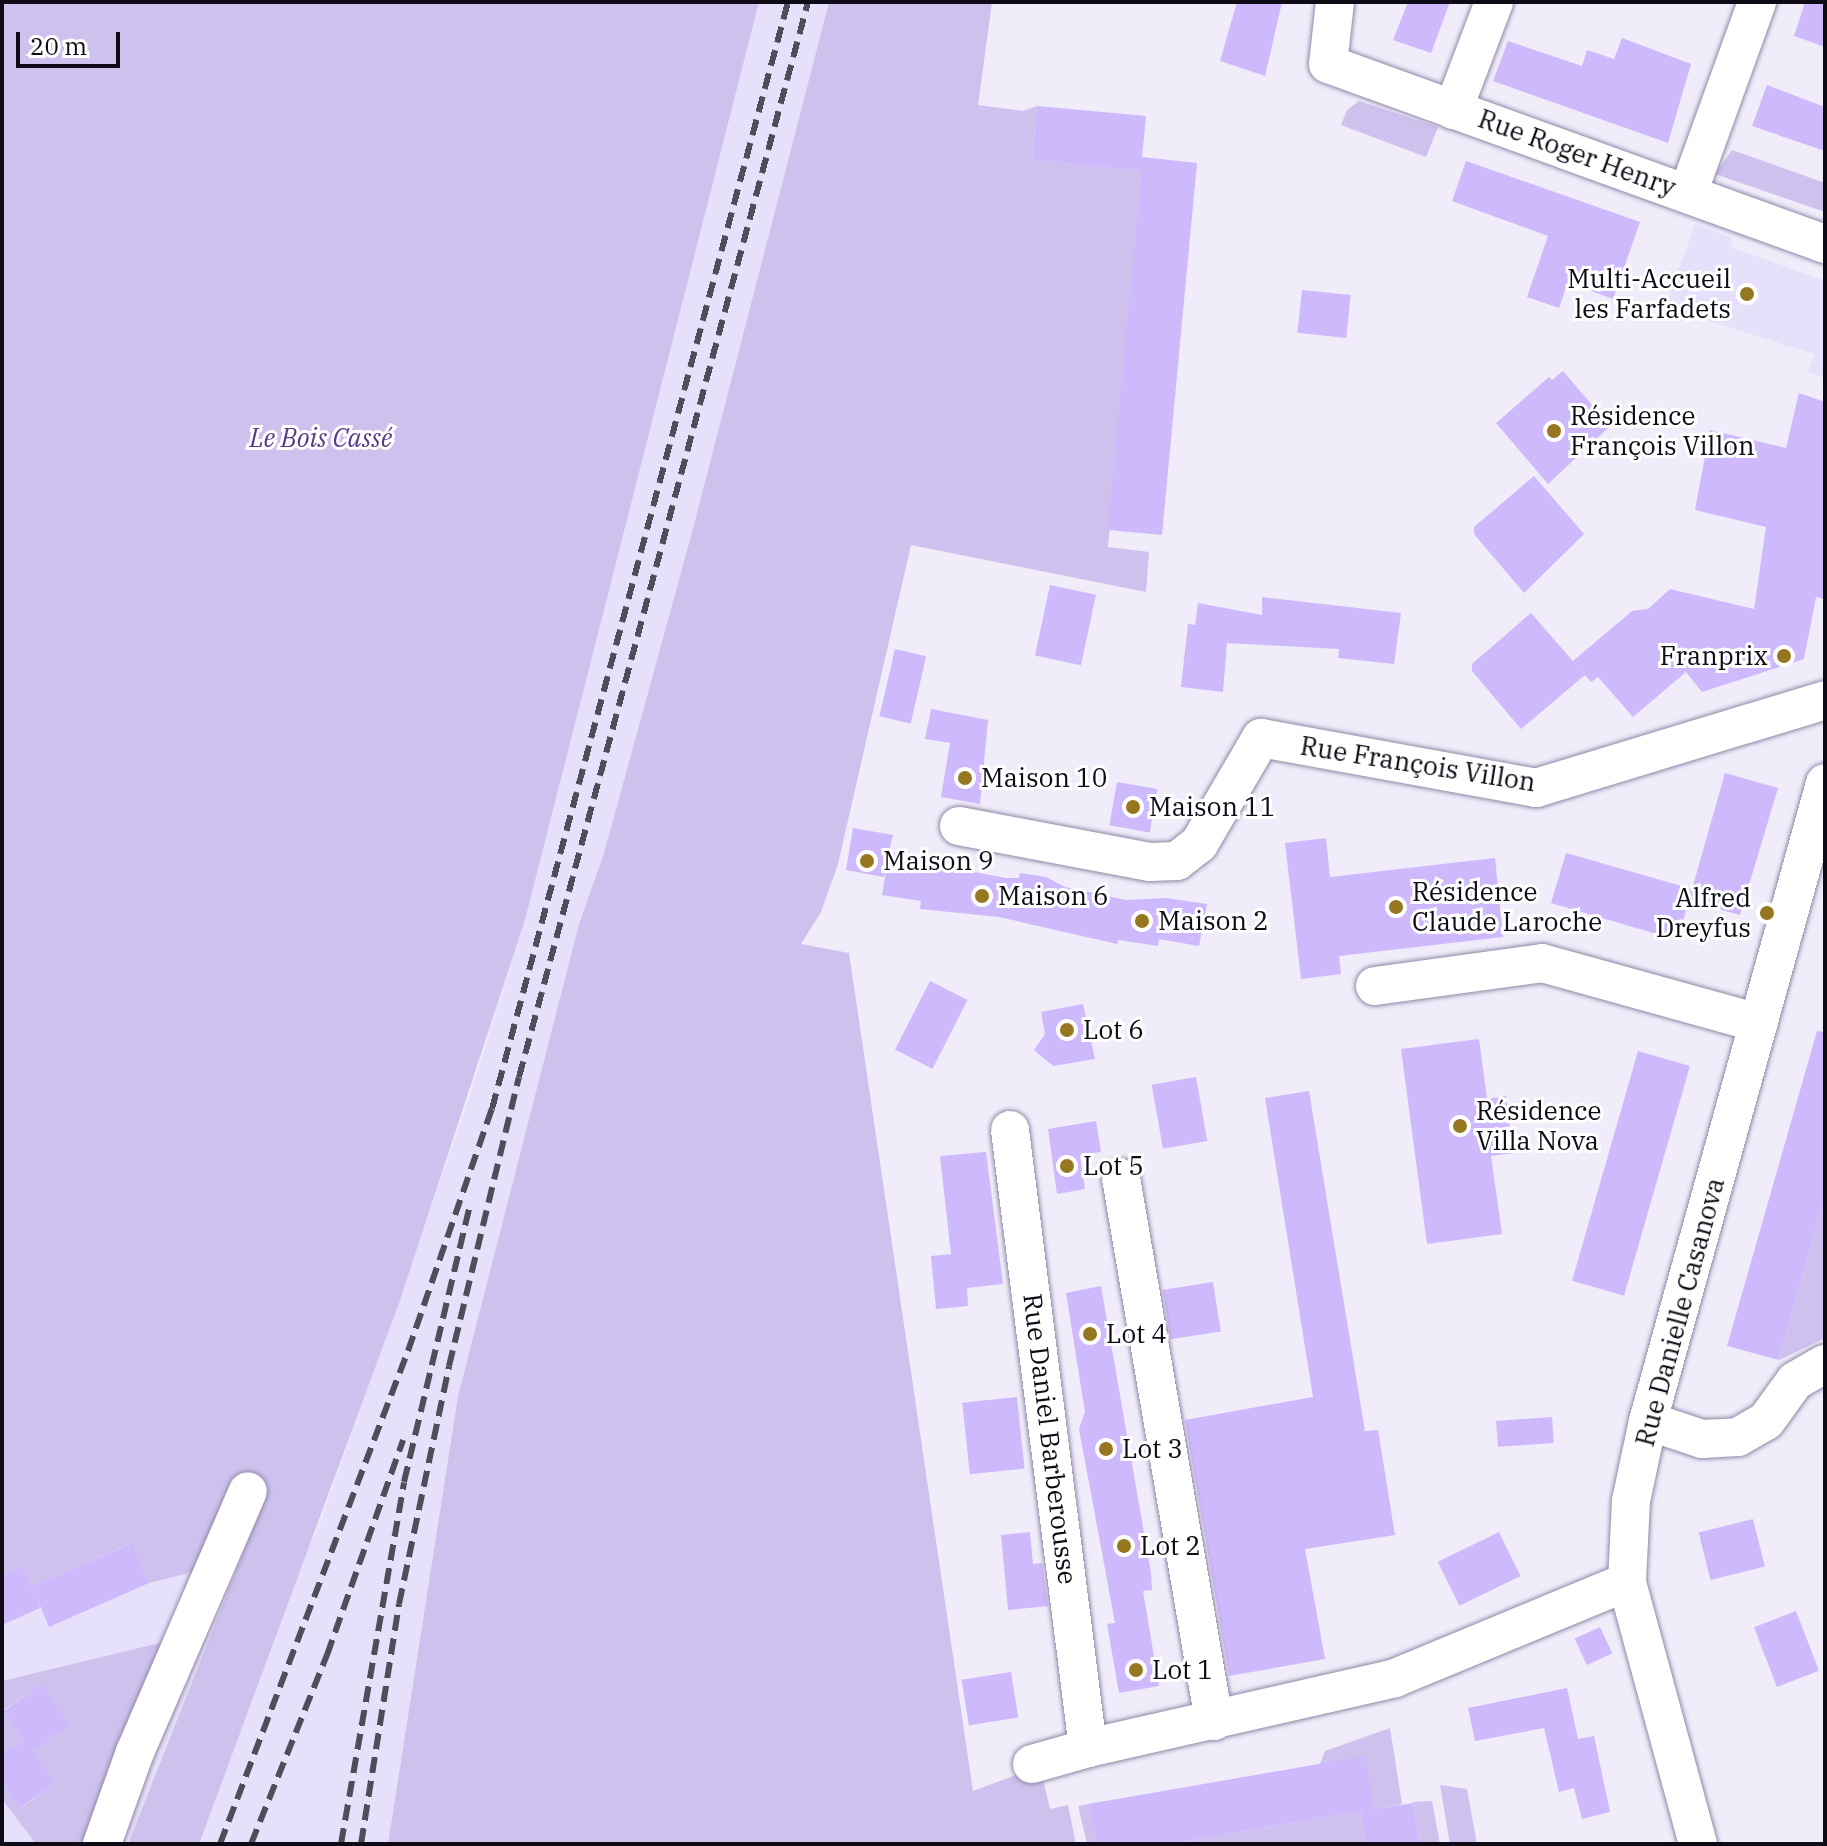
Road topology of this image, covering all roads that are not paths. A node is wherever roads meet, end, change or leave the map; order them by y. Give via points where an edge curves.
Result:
1 (1335, 2) edge
2 (1494, 2) edge
3 (1757, 2) edge
4 (1453, 110) junction
5 (1688, 193) junction
6 (1825, 244) edge
7 (1825, 700) edge
8 (1825, 783) edge
9 (959, 826) dead end
10 (1818, 833) edge
11 (1375, 986) dead end
12 (1759, 1023) junction
13 (1010, 1130) dead end
14 (1121, 1178) dead end
15 (1825, 1364) edge
16 (1648, 1421) junction
17 (248, 1491) dead end
18 (1627, 1582) junction
19 (1214, 1721) junction
20 (1088, 1748) junction
21 (1032, 1764) dead end
22 (102, 1844) edge
23 (1698, 1844) edge

1 - 4 street, Rue Roger Henry via 1328,64
2 - 4 street
3 - 5 street
4 - 5 street, Rue Roger Henry
5 - 6 street, Rue Roger Henry
7 - 9 street, Rue François Villon via 1536,788 1261,738 1199,844 1177,861 1150,862
8 - 10 street, Rue Danielle Casanova
10 - 12 street, Rue Danielle Casanova
11 - 12 street via 1542,963
12 - 16 street, Rue Danielle Casanova
13 - 20 street, Rue Daniel Barberousse
14 - 19 street
15 - 16 street via 1795,1381 1766,1421 1738,1437 1702,1439
16 - 18 street, Rue Danielle Casanova via 1631,1501
17 - 22 street via 135,1752
18 - 19 street via 1395,1678
18 - 23 street, Rue Danielle Casanova
19 - 20 street
20 - 21 street

